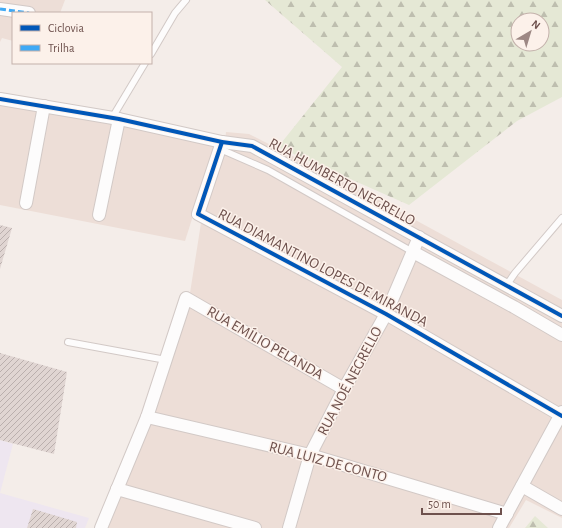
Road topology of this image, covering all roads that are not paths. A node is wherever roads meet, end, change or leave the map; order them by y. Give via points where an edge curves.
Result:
1 (186, 0) edge
2 (0, 8) edge
3 (23, 12) edge
4 (152, 52) edge
5 (144, 64) edge
6 (0, 99) edge
7 (44, 106) junction
8 (115, 119) junction
9 (221, 145) junction
10 (26, 203) dead end
11 (99, 215) dead end
12 (562, 218) edge
13 (419, 237) junction
14 (413, 252) junction
15 (506, 286) junction
16 (386, 314) junction
17 (562, 316) edge
18 (562, 335) edge
19 (68, 342) dead end
20 (166, 360) junction
21 (344, 389) junction
22 (561, 414) edge
23 (147, 417) junction
24 (310, 455) junction
25 (522, 486) junction
26 (117, 489) junction
27 (562, 509) edge
28 (507, 514) junction
29 (100, 528) edge
30 (255, 528) edge
31 (288, 528) edge
32 (499, 528) edge

1 - 4 lane via 175,13
2 - 3 street
5 - 8 lane
6 - 7 street, RUA HUMBERTO NEGRELLO
7 - 8 street, RUA HUMBERTO NEGRELLO
7 - 10 street
8 - 9 street, RUA HUMBERTO NEGRELLO
8 - 11 street
9 - 13 street, RUA HUMBERTO NEGRELLO via 252,146
9 - 14 lane, RUA HUMBERTO NEGRELLO
9 - 16 street, RUA DIAMANTINO LOPES DE MIRANDA via 198,214
12 - 15 lane
13 - 14 street, RUA NOÉ NEGRELLO
13 - 15 street, RUA HUMBERTO NEGRELLO
14 - 16 street, RUA NOÉ NEGRELLO
14 - 18 street, RUA HUMBERTO NEGRELLO
15 - 17 street, RUA HUMBERTO NEGRELLO
16 - 21 street, RUA NOÉ NEGRELLO
16 - 22 street, RUA DIAMANTINO LOPES DE MIRANDA
19 - 20 lane
20 - 21 street, RUA EMÍLIO PELANDA via 186,298
20 - 23 street
21 - 24 street, RUA NOÉ NEGRELLO
22 - 25 street
23 - 24 street, RUA LUIZ DE CONTO
23 - 26 street
24 - 28 street, RUA LUIZ DE CONTO
24 - 31 street, RUA NOÉ NEGRELLO
25 - 27 street
25 - 28 street
26 - 29 street
26 - 30 street
28 - 32 street

